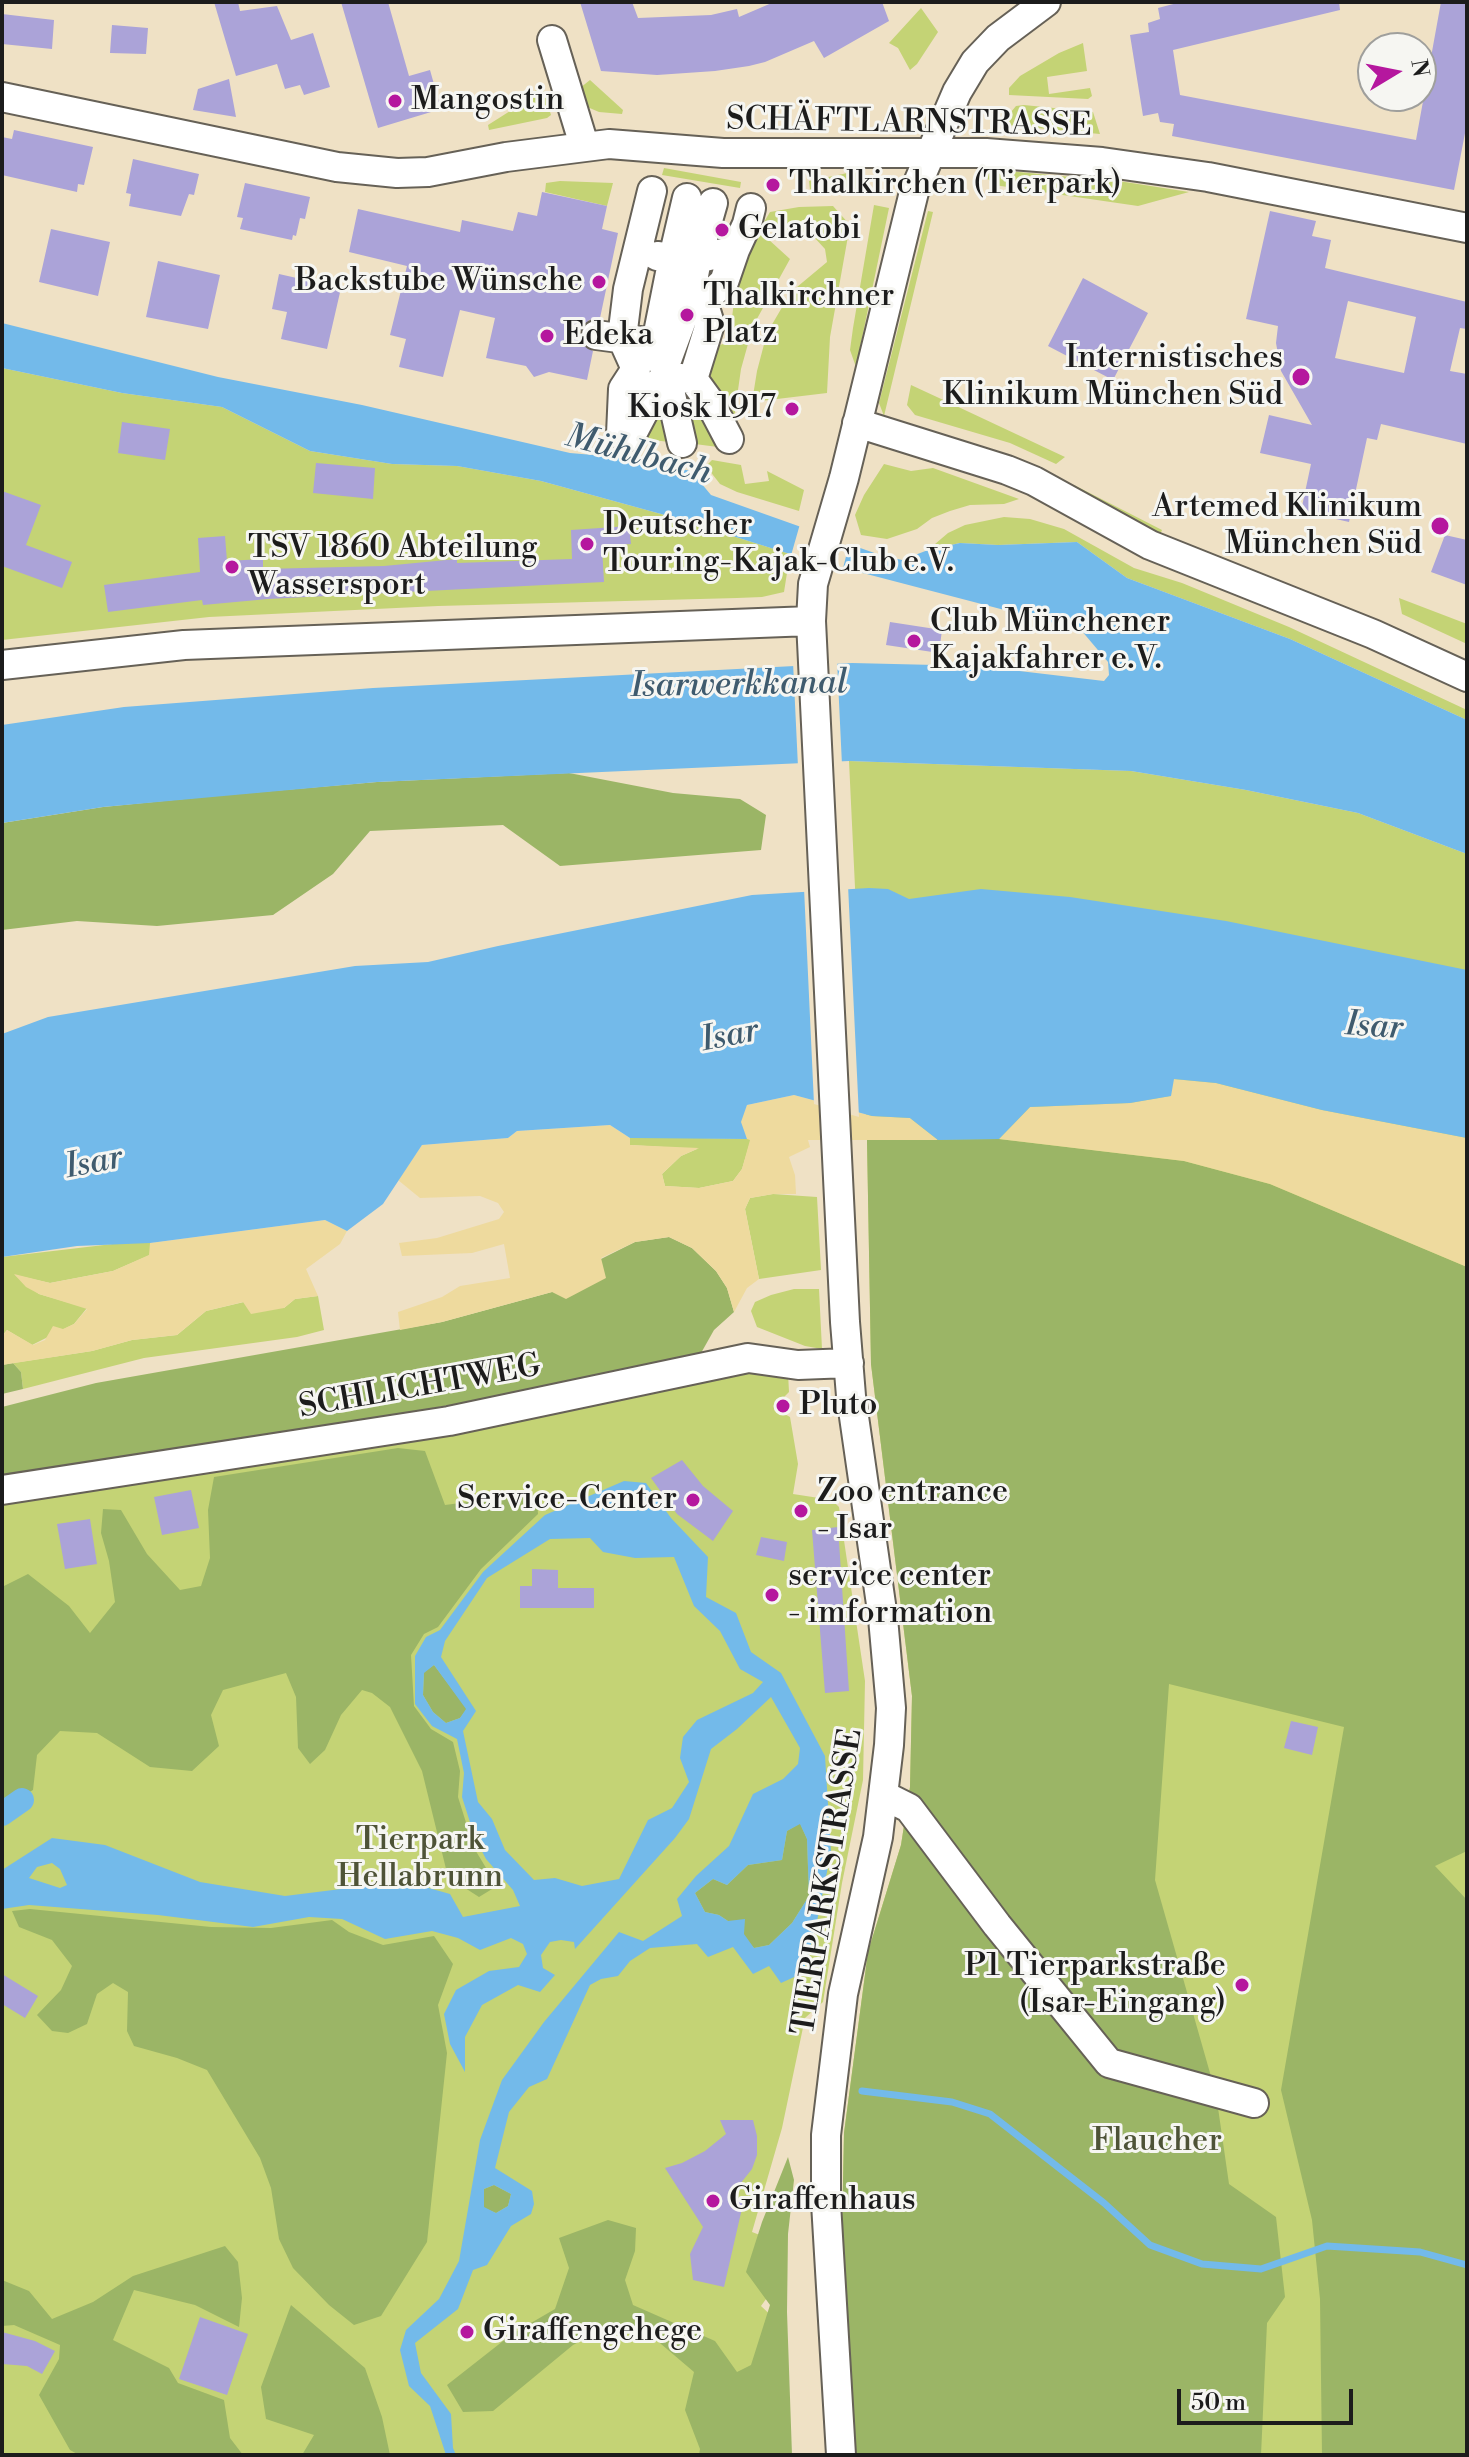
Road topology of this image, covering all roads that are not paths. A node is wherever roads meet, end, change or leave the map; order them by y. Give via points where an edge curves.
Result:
1 (1046, 2) edge
2 (552, 40) dead end
3 (2, 97) edge
4 (584, 145) junction
5 (931, 154) junction
6 (652, 191) dead end
7 (700, 201) dead end
8 (754, 216) dead end
9 (1467, 228) edge
10 (735, 250) junction
11 (637, 252) junction
12 (685, 259) junction
13 (617, 287) junction
14 (686, 298) junction
15 (661, 371) junction
16 (857, 423) junction
17 (626, 435) dead end
18 (729, 439) dead end
19 (682, 443) dead end
20 (811, 621) junction
21 (2, 665) edge
22 (1467, 677) edge
23 (849, 1363) junction
24 (2, 1490) edge
25 (883, 1795) junction
26 (1254, 2103) dead end
27 (841, 2455) edge

1 - 5 street via 975,62
2 - 4 street
3 - 4 street, SCHÄFTLARNSTRASSE via 337,167 397,173
4 - 5 street, SCHÄFTLARNSTRASSE via 723,153
5 - 9 street, SCHÄFTLARNSTRASSE via 1102,162 1208,177
5 - 16 street via 914,192
6 - 11 street
7 - 12 street
8 - 10 street
10 - 12 street
10 - 14 street via 724,282
11 - 12 street
11 - 13 street
12 - 14 street
13 - 14 street
13 - 15 street via 609,336
14 - 15 street
14 - 15 street via 710,324
15 - 17 street via 623,389
15 - 18 street via 709,401
15 - 19 street
16 - 20 street via 813,584
16 - 22 street via 1020,475 1150,545
20 - 21 street via 184,645
20 - 23 street, TIERPARKSTRASSE
23 - 24 street, SCHLICHTWEG via 798,1365 748,1358 449,1421
23 - 25 street, TIERPARKSTRASSE via 889,1663
25 - 26 street via 909,1808 1109,2063
25 - 27 street, TIERPARKSTRASSE via 843,1994 826,2135

